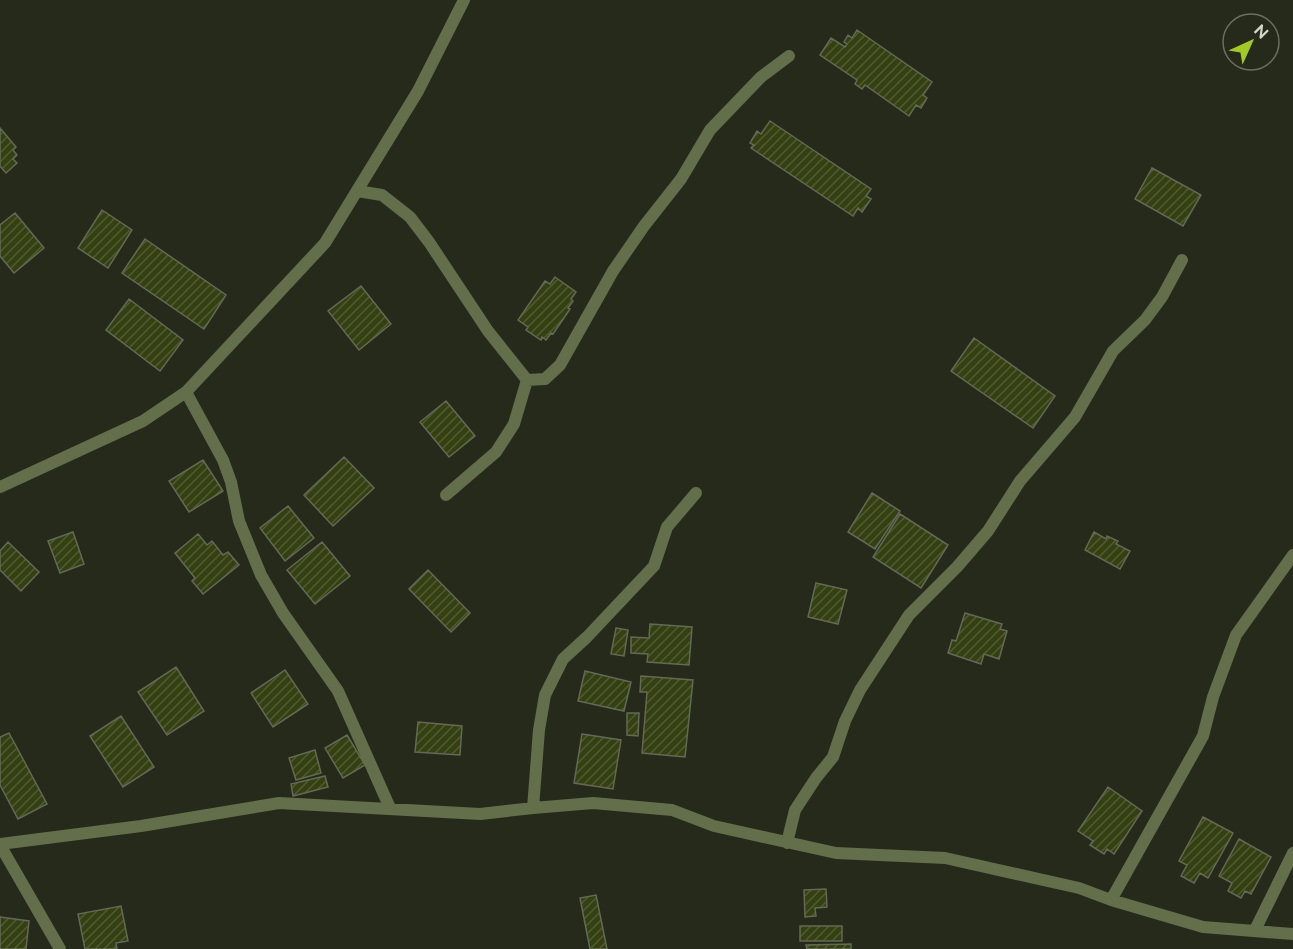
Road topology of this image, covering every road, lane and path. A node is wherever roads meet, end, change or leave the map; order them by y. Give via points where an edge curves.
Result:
1 (464, 0) edge
2 (789, 56) dead end
3 (357, 191) junction
4 (1182, 261) dead end
5 (528, 380) junction
6 (186, 392) junction
7 (0, 487) edge
8 (696, 493) dead end
9 (446, 495) dead end
10 (1293, 555) edge
11 (390, 808) junction
12 (533, 808) junction
13 (787, 843) junction
14 (0, 845) edge
15 (1293, 853) edge
16 (1111, 900) junction
17 (1255, 930) junction
18 (1293, 934) edge
19 (60, 949) edge

1 - 3 street via 418,91
2 - 5 street via 761,77 710,130 681,179 613,271 561,366 545,379
3 - 5 street via 382,195 410,217 488,332
3 - 6 street via 326,243
4 - 13 street via 1162,297 1113,351 1075,417 1020,481 988,531 909,615 860,690 833,758 795,810
5 - 9 street via 514,424 496,452
6 - 7 street via 143,421
6 - 11 street via 223,460 239,521 261,575 338,691
8 - 12 street via 667,527 654,566 563,659 545,695
10 - 16 street via 1236,635 1203,736
11 - 12 street via 480,814
11 - 14 street via 279,803
12 - 13 street via 593,803 672,810 714,826
13 - 16 street via 836,853 945,858 1080,888
14 - 19 street
15 - 17 street
16 - 17 street via 1203,927
17 - 18 street

